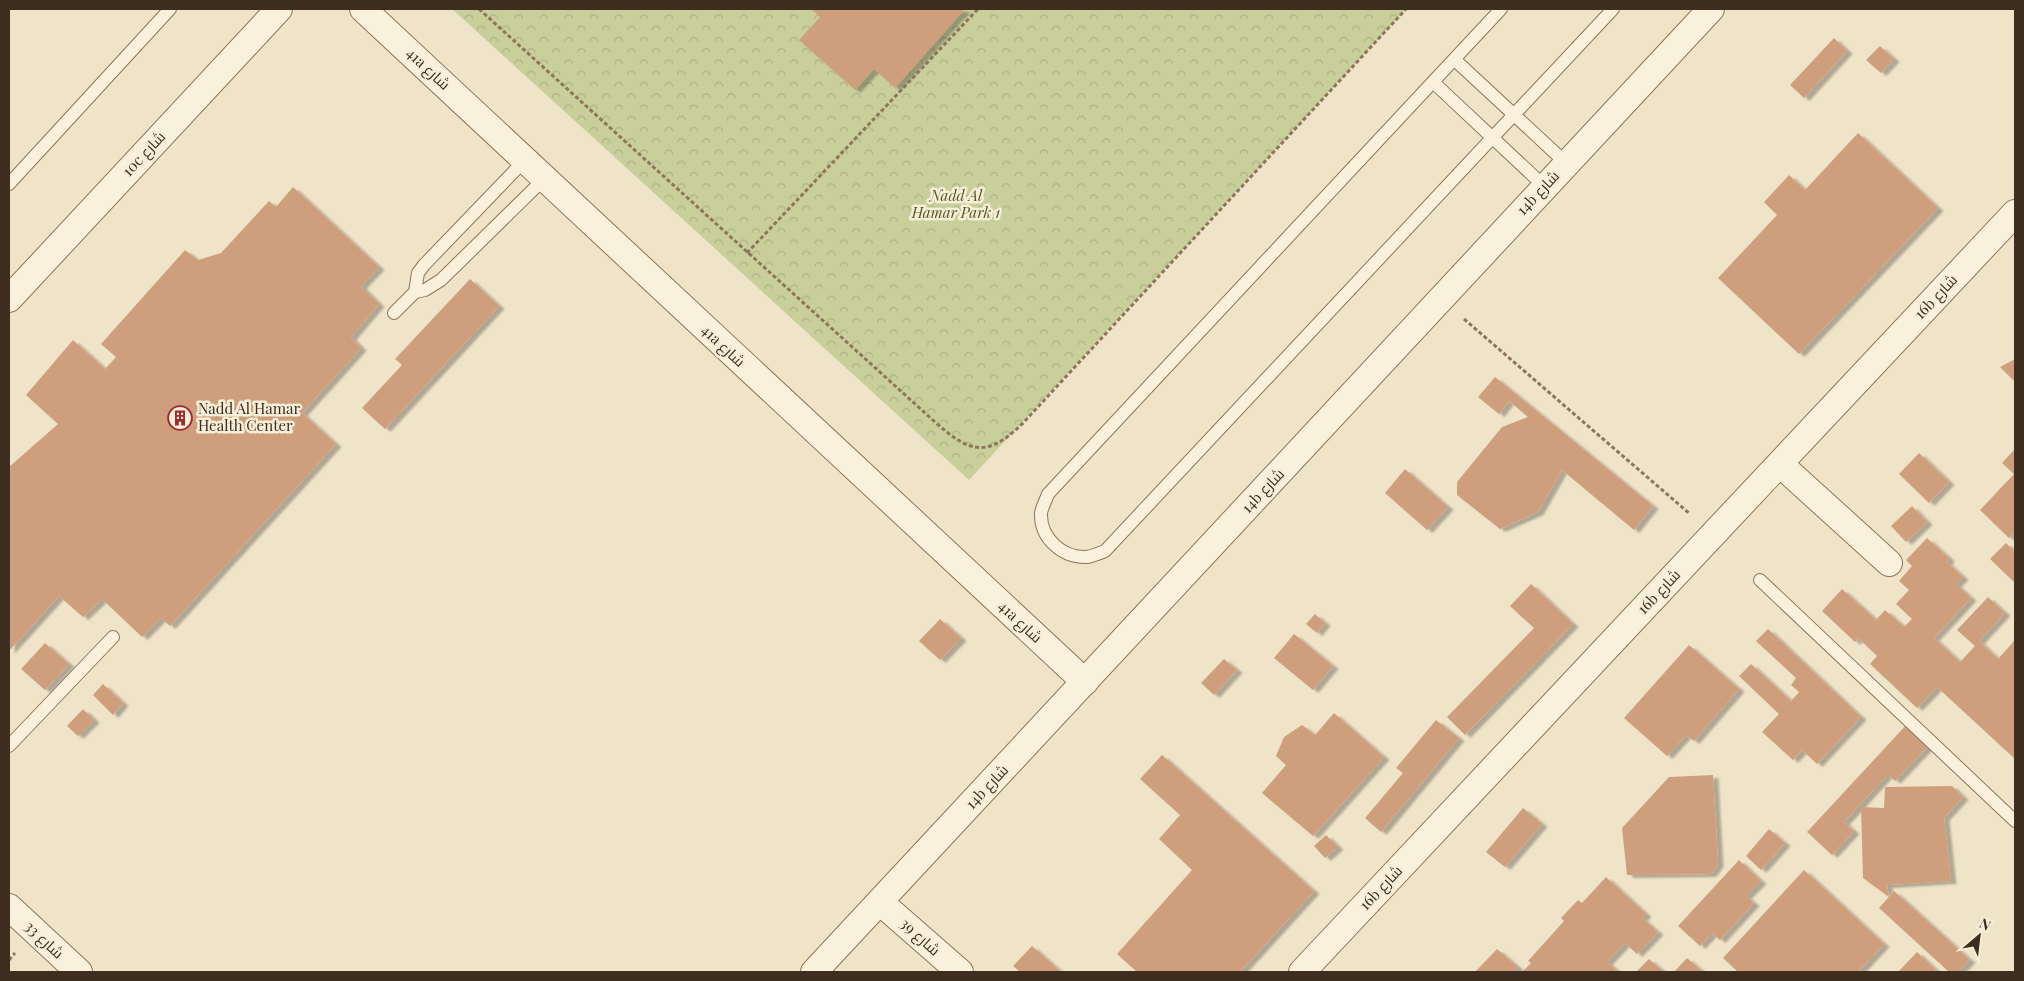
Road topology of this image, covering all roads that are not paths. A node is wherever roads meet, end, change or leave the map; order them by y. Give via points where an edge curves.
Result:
1 (170, 9) edge
2 (363, 9) edge
3 (1502, 9) edge
4 (1613, 9) edge
5 (1711, 9) edge
6 (274, 11) edge
7 (1455, 60) junction
8 (1434, 82) junction
9 (1514, 114) junction
10 (1493, 138) junction
11 (526, 160) junction
12 (1566, 163) junction
13 (544, 179) junction
14 (9, 184) edge
15 (1544, 186) junction
16 (2015, 213) edge
17 (415, 292) junction
18 (9, 299) edge
19 (394, 313) dead end
20 (1780, 464) junction
21 (1889, 563) dead end
22 (1760, 580) dead end
23 (113, 637) dead end
24 (1085, 682) junction
25 (9, 746) edge
26 (2015, 821) edge
27 (880, 902) junction
28 (9, 907) edge
29 (79, 972) edge
30 (814, 972) edge
31 (960, 972) edge
32 (1302, 972) edge

1 - 14 lane
2 - 11 street, 41a شارع
3 - 7 lane
4 - 9 lane
5 - 12 street, 14b شارع
6 - 18 street, 10c شارع
7 - 8 lane
7 - 9 lane
8 - 10 lane
8 - 10 lane via 1048,494 1041,512 1043,530 1054,545 1070,555 1088,557 1106,551
9 - 10 lane
9 - 12 lane
10 - 15 lane
11 - 13 street, 41a شارع
11 - 17 lane via 424,265 418,273
12 - 15 street, 14b شارع
13 - 17 lane via 441,280
13 - 24 street, 41a شارع
15 - 24 street, 14b شارع
16 - 20 street, 16b شارع
17 - 19 lane
20 - 21 street
20 - 32 street, 16b شارع
22 - 26 lane
23 - 25 lane
24 - 27 street, 14b شارع
27 - 30 street, 14b شارع
27 - 31 street, شارع 39
28 - 29 street, شارع 33

